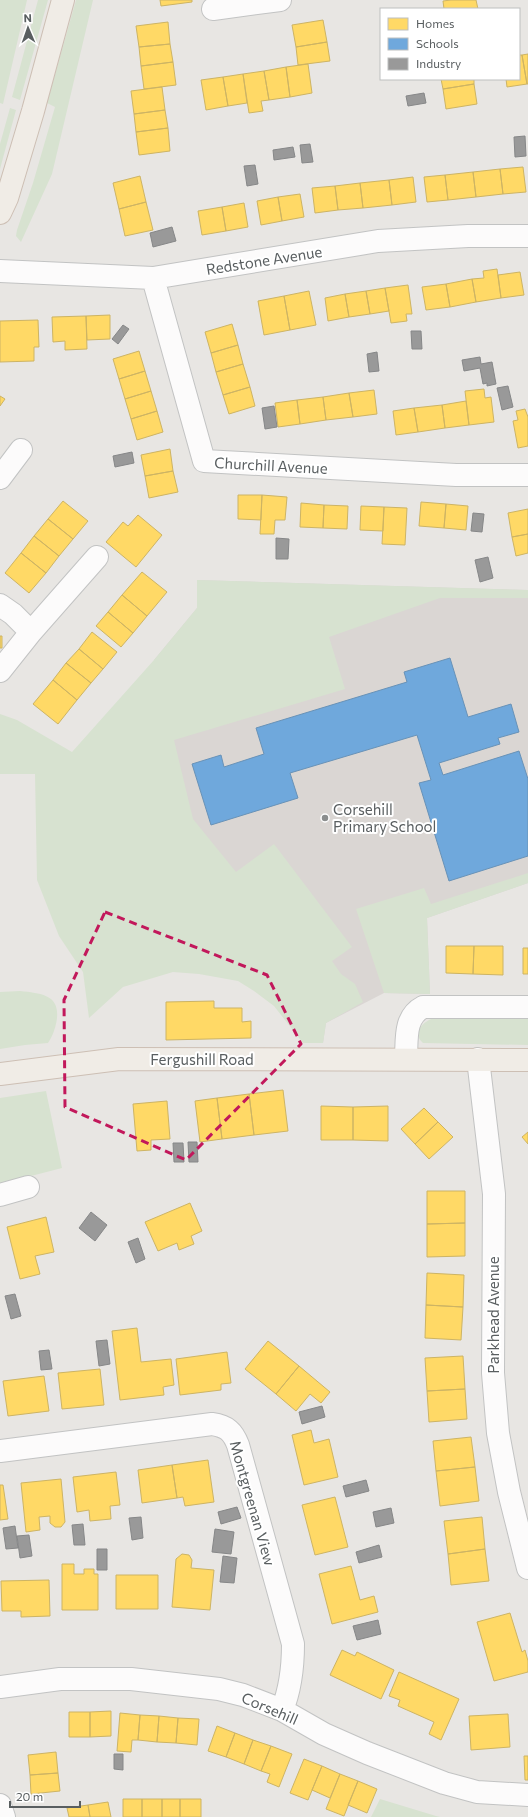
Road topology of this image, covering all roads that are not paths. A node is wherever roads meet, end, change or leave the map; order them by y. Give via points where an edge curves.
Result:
1 (63, 0) edge
2 (280, 0) edge
3 (213, 9) dead end
4 (0, 213) edge
5 (528, 236) edge
6 (0, 271) edge
7 (153, 278) junction
8 (21, 450) dead end
9 (528, 475) edge
10 (0, 478) edge
11 (97, 557) dead end
12 (0, 605) edge
13 (31, 632) junction
14 (0, 671) edge
15 (528, 1007) edge
16 (406, 1058) junction
17 (478, 1060) junction
18 (528, 1060) edge
19 (0, 1074) edge
20 (28, 1187) dead end
21 (0, 1195) edge
22 (0, 1451) edge
23 (528, 1568) edge
24 (0, 1687) edge
25 (282, 1710) junction
26 (528, 1795) edge
27 (0, 1805) edge
28 (4, 1817) edge

1 - 4 main road via 31,119
2 - 3 street
5 - 7 street, Redstone Avenue via 378,241
6 - 7 street, Redstone Avenue
7 - 9 street, Churchill Avenue via 204,461 456,475
8 - 10 street
11 - 13 street
12 - 13 street
13 - 14 street
15 - 16 street via 423,1007 416,1011 408,1022
16 - 17 main road, Fergushill Road
16 - 19 main road, Fergushill Road via 119,1059
17 - 18 main road, Fergushill Road
17 - 23 street, Parkhead Avenue via 494,1194 493,1373 498,1433 509,1492
20 - 21 street
22 - 25 street, Montgreenan View via 212,1424 229,1429 238,1446 293,1644 293,1670
24 - 25 street, Corsehill via 60,1679 146,1680 242,1694
25 - 26 street, Corsehill via 324,1734 444,1783 477,1792
27 - 28 street

